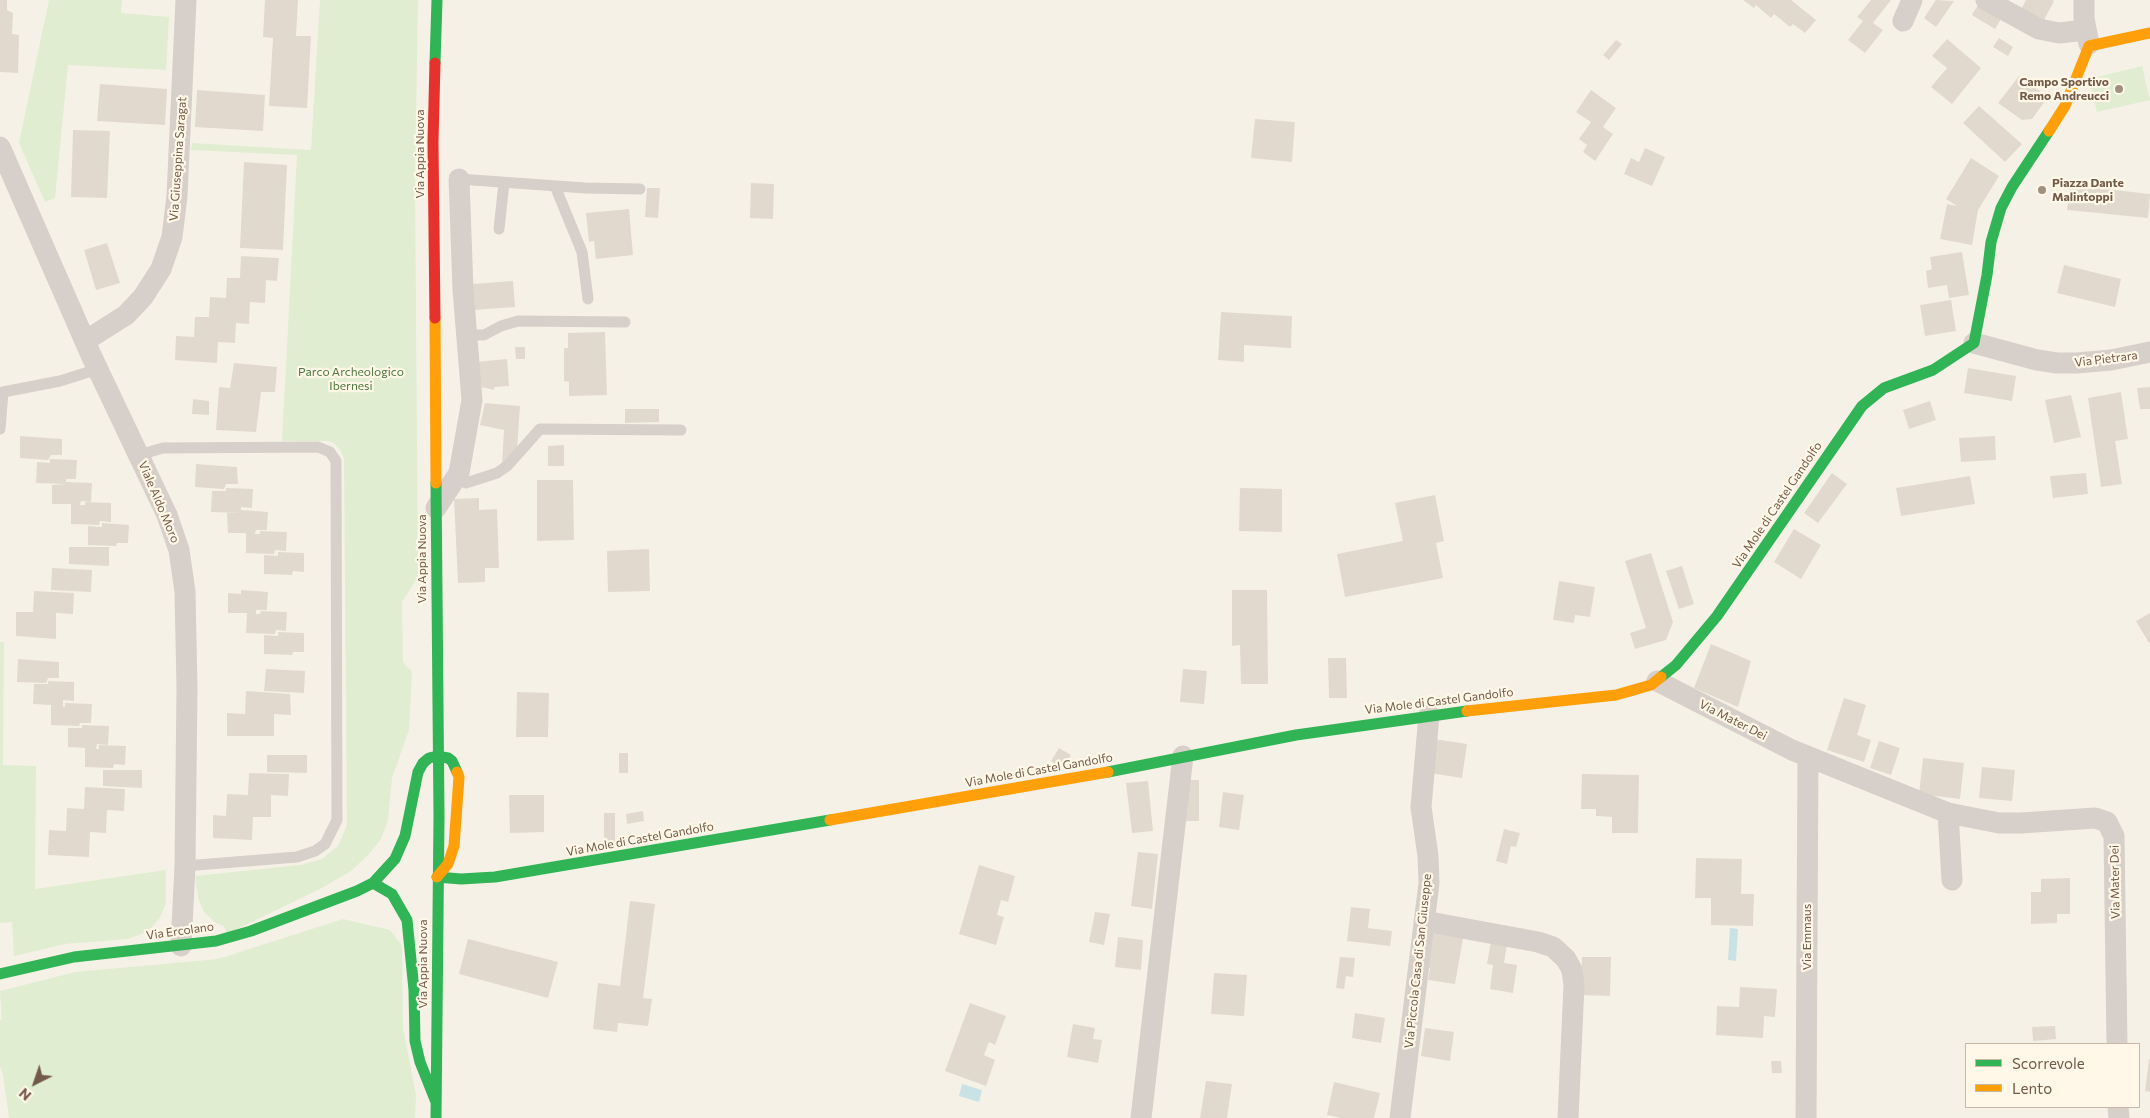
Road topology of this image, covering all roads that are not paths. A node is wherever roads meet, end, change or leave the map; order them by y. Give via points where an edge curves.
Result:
1 (186, 0) edge
2 (437, 0) edge
3 (1912, 0) edge
4 (1986, 0) edge
5 (2084, 0) edge
6 (1903, 21) dead end
7 (2150, 33) edge
8 (2087, 38) junction
9 (0, 147) edge
10 (459, 179) joint
11 (504, 183) junction
12 (555, 186) junction
13 (640, 189) dead end
14 (499, 229) dead end
15 (588, 299) dead end
16 (625, 322) dead end
17 (468, 335) junction
18 (85, 341) junction
19 (1974, 343) junction
20 (2150, 352) edge
21 (98, 369) junction
22 (0, 430) edge
23 (681, 430) dead end
24 (139, 455) junction
25 (456, 479) junction
26 (436, 508) junction
27 (1657, 681) junction
28 (1429, 715) junction
29 (437, 756) junction
30 (1184, 756) junction
31 (1808, 757) junction
32 (1948, 813) junction
33 (185, 866) junction
34 (437, 877) junction
35 (1952, 880) dead end
36 (373, 882) junction
37 (1424, 921) junction
38 (181, 946) junction
39 (0, 974) edge
40 (2117, 1043) edge
41 (437, 1105) junction
42 (436, 1118) edge
43 (1141, 1118) edge
44 (1400, 1118) edge
45 (1568, 1118) edge
46 (1806, 1118) edge

1 - 18 street, Via Giuseppina Saragat via 177,196 167,254 156,280 136,305 114,324
2 - 26 street, Via Appia Nuova via 433,142
3 - 6 street
4 - 8 street via 2044,31
5 - 8 street
7 - 8 street
8 - 19 street via 2076,83 2065,106 2001,208 1991,242 1988,275
9 - 18 street, Viale Aldo Moro
10 - 11 lane
10 - 17 street
11 - 12 lane
11 - 14 lane
12 - 13 lane
12 - 15 lane via 582,252
16 - 17 lane via 518,321 484,335
17 - 25 street via 472,400 460,473
18 - 21 street, Viale Aldo Moro
19 - 20 street, Via Pietrara via 2056,363 2077,364
19 - 27 street, Via Mole di Castel Gandolfo via 1933,370 1884,388 1862,406 1717,616 1676,665
21 - 22 lane via 60,381 3,392
21 - 24 street, Viale Aldo Moro
23 - 25 lane via 540,429 497,473 466,483
24 - 33 street, Viale Aldo Moro via 172,529 183,571 187,688
24 - 33 lane via 162,448 318,447 330,452 336,461 337,820 332,834 325,844 297,857
25 - 26 street
26 - 29 street, Via Appia Nuova
27 - 28 street, Via Mole di Castel Gandolfo via 1616,695
27 - 31 street, Via Mater Dei
28 - 30 street, Via Mole di Castel Gandolfo
28 - 37 street, Via Piccola Casa di San Giuseppe via 1421,807 1429,864
29 - 34 street, Via Appia Nuova
29 - 34 street via 452,761 459,776 454,846 448,864
29 - 36 street, Via Ercolano via 429,758 420,767 402,846 395,860
30 - 34 street, Via Mole di Castel Gandolfo via 1085,777 495,877
30 - 43 street
31 - 32 street, Via Mater Dei
31 - 46 street, Via Emmaus
32 - 35 street
32 - 40 street, Via Mater Dei via 2013,823 2095,818 2110,826 2114,836
33 - 38 street, Viale Aldo Moro
34 - 41 street, Via Appia Nuova
36 - 38 street, Via Ercolano via 239,935
36 - 41 street via 392,894 407,920 415,1040
37 - 44 street, Via Piccola Casa di San Giuseppe
37 - 45 street via 1538,942 1564,955 1574,985
38 - 39 street, Via Ercolano via 74,957
41 - 42 street, Via Appia Nuova

